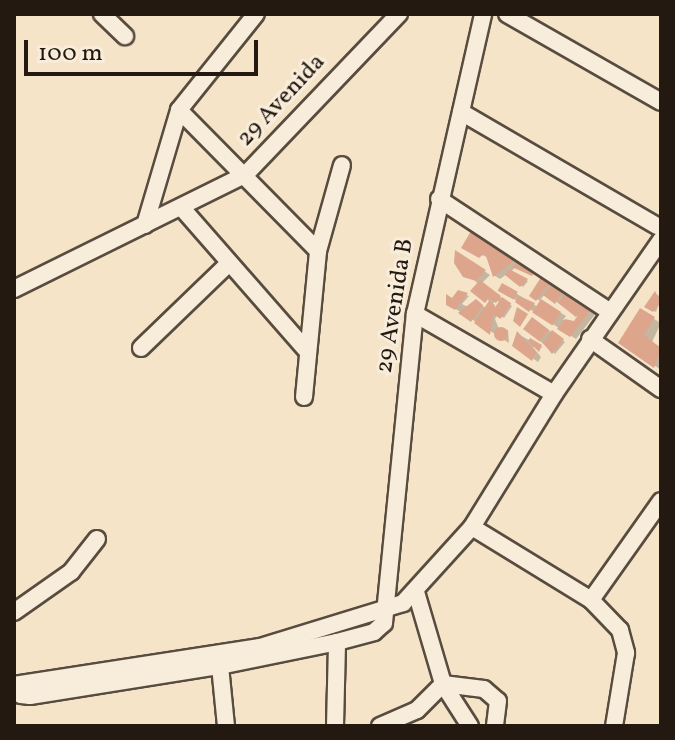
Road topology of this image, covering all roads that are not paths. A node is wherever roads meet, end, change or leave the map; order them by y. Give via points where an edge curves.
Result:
1 (102, 14) edge
2 (256, 14) edge
3 (399, 14) edge
4 (483, 14) edge
5 (507, 14) edge
6 (125, 36) dead end
7 (661, 102) edge
8 (179, 110) junction
9 (461, 112) junction
10 (342, 165) dead end
11 (245, 175) junction
12 (439, 199) junction
13 (181, 207) junction
14 (145, 225) junction
15 (660, 231) edge
16 (318, 251) junction
17 (655, 258) edge
18 (227, 265) junction
19 (14, 289) edge
20 (609, 311) junction
21 (415, 314) junction
22 (590, 339) junction
23 (141, 348) dead end
24 (307, 351) junction
25 (661, 389) edge
26 (554, 394) junction
27 (304, 397) dead end
28 (661, 501) edge
29 (472, 527) junction
30 (97, 539) dead end
31 (416, 592) junction
32 (591, 600) junction
33 (388, 610) junction
34 (14, 612) edge
35 (337, 642) junction
36 (220, 666) junction
37 (443, 684) junction
38 (226, 726) edge
39 (335, 726) edge
40 (380, 726) edge
41 (470, 726) edge
42 (495, 726) edge
43 (614, 726) edge

1 - 6 street
2 - 8 street
3 - 11 street, 29 Avenida
4 - 9 street, 29 Avenida B
5 - 7 street
8 - 11 street
8 - 14 street
9 - 12 street, 29 Avenida B
9 - 15 street
10 - 16 street
11 - 13 street, 29 Avenida
11 - 16 street
12 - 20 street
12 - 21 street, 29 Avenida B
13 - 14 street, 29 Avenida
13 - 18 street
14 - 19 street, 29 Avenida
15 - 17 street
16 - 24 street
17 - 20 street
18 - 23 street
18 - 24 street
20 - 22 street
21 - 26 street
21 - 33 street, 29 Avenida B
22 - 25 street
22 - 26 street
24 - 27 street
26 - 29 street
28 - 32 street
29 - 31 street
29 - 32 street
30 - 34 street via 71,572
31 - 33 street
31 - 37 street
32 - 43 street via 620,630 626,653
33 - 35 street via 374,632
33 - 36 street via 260,647 14,685 21,695 30,696
35 - 36 street
35 - 39 street
36 - 38 street
37 - 40 street via 417,710
37 - 41 street
37 - 42 street via 484,689 498,701

